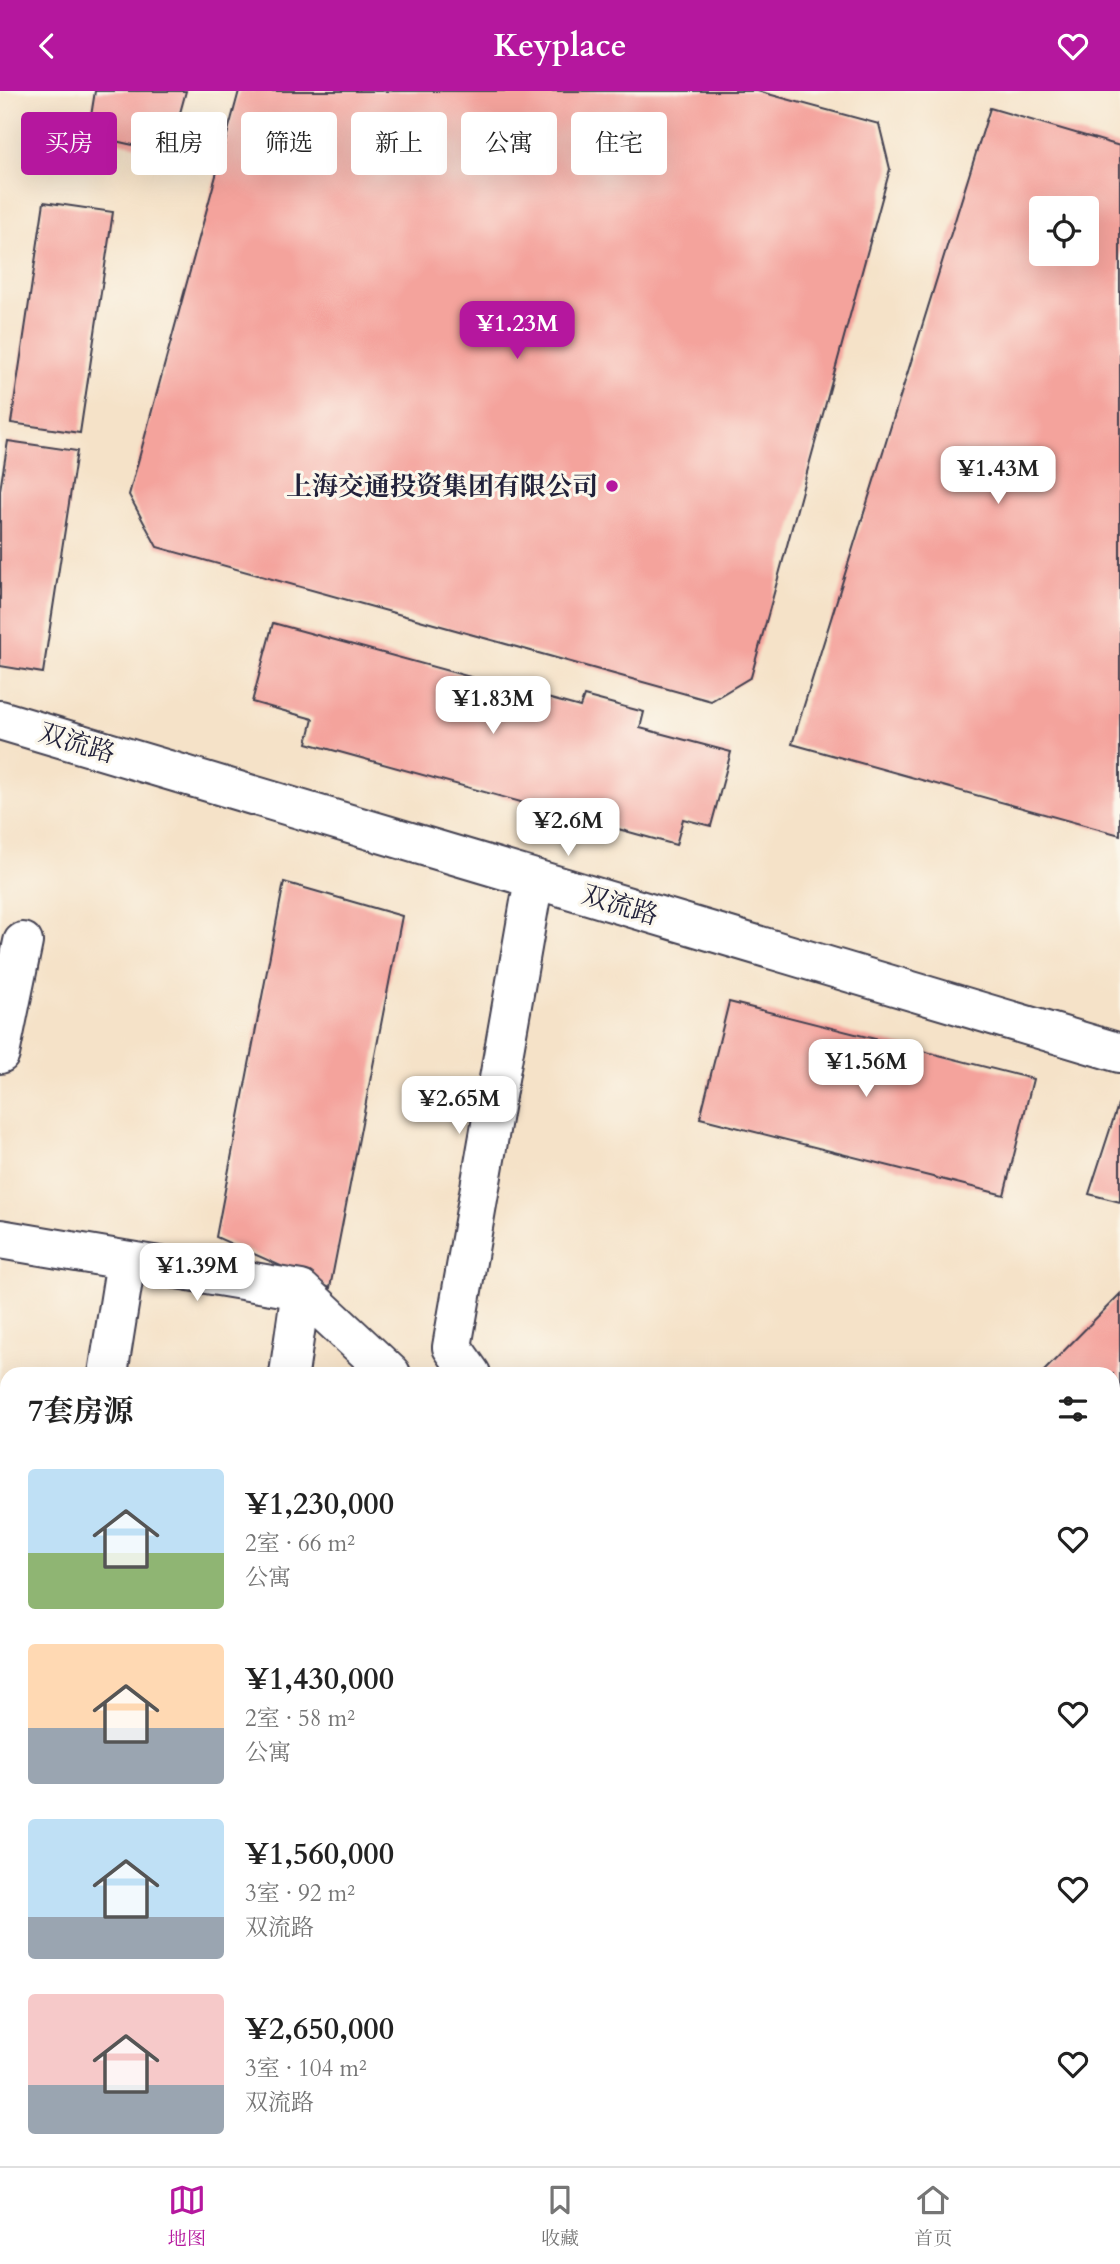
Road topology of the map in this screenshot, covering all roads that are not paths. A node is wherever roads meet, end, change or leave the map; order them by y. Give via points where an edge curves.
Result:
1 (0, 720) edge
2 (534, 879) junction
3 (23, 942) dead end
4 (1120, 1053) edge
5 (0, 1054) edge
6 (0, 1239) edge
7 (126, 1261) junction
8 (301, 1290) junction
9 (109, 1367) edge
10 (290, 1367) edge
11 (384, 1367) edge
12 (466, 1367) edge

1 - 2 street, 双流路
2 - 4 street, 双流路
2 - 12 street via 452,1347
3 - 5 street
6 - 7 street
7 - 8 street
7 - 9 street
8 - 10 street
8 - 11 street

